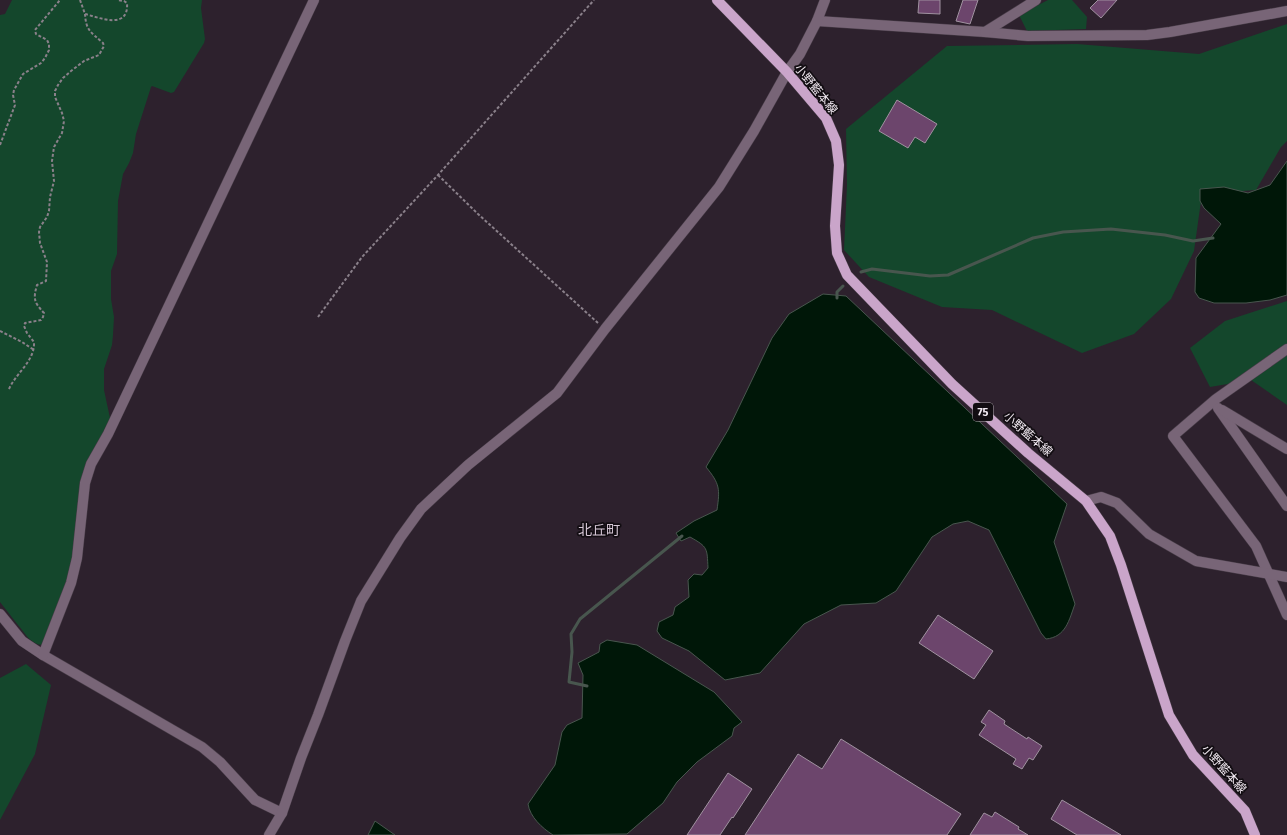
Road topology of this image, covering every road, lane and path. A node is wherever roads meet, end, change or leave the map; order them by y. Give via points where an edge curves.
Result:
1 (60, 0) edge
2 (80, 0) edge
3 (118, 0) edge
4 (314, 0) edge
5 (594, 0) edge
6 (717, 0) edge
7 (825, 0) edge
8 (1036, 0) edge
9 (1287, 11) edge
10 (85, 14) junction
11 (817, 21) junction
12 (985, 32) junction
13 (787, 72) junction
14 (0, 145) edge
15 (438, 175) junction
16 (318, 317) dead end
17 (605, 329) junction
18 (0, 331) edge
19 (1287, 349) edge
20 (34, 350) junction
21 (9, 388) dead end
22 (1215, 406) junction
23 (1287, 449) edge
24 (1086, 501) junction
25 (1287, 506) edge
26 (1268, 573) junction
27 (1287, 577) edge
28 (0, 614) edge
29 (1287, 615) edge
30 (43, 655) junction
31 (282, 813) junction
32 (269, 835) edge
33 (1255, 835) edge

1 - 14 path via 35,30 36,34 50,44 49,50 41,63 22,74 12,94 14,105
2 - 10 path
3 - 10 path via 127,3 128,9 119,20 112,21
4 - 30 street via 108,434 91,464 85,483 77,558 71,582
5 - 15 path
6 - 13 main road, 小野藍本線 / 75
7 - 11 street
8 - 12 street
9 - 12 street via 1147,35 1028,36
10 - 20 path via 88,29 103,42 104,46 98,55 82,63 63,78 54,91 64,121 62,133 54,147 54,181 49,211 39,232 47,262 46,281 37,286 33,297 44,312 41,320 26,322 24,326 34,342
11 - 12 street
11 - 13 street via 800,54
13 - 17 street via 719,187
13 - 24 main road, 小野藍本線 / 75 via 826,118 836,141 839,165 835,226 837,253 847,275 952,384
15 - 16 path via 362,257
15 - 17 path
17 - 31 street via 557,392 468,465 421,509 400,538 361,601
18 - 20 path
19 - 22 street
20 - 21 path via 26,366
22 - 23 street
22 - 25 street
22 - 26 street via 1173,436 1256,546
24 - 26 street via 1101,497 1117,503 1149,534 1196,561
24 - 33 main road, 小野藍本線 / 75 via 1110,536 1169,715 1193,755 1245,811
26 - 27 street
26 - 29 street
28 - 30 street via 22,641
30 - 31 street via 202,747 220,762 255,800
31 - 32 street

